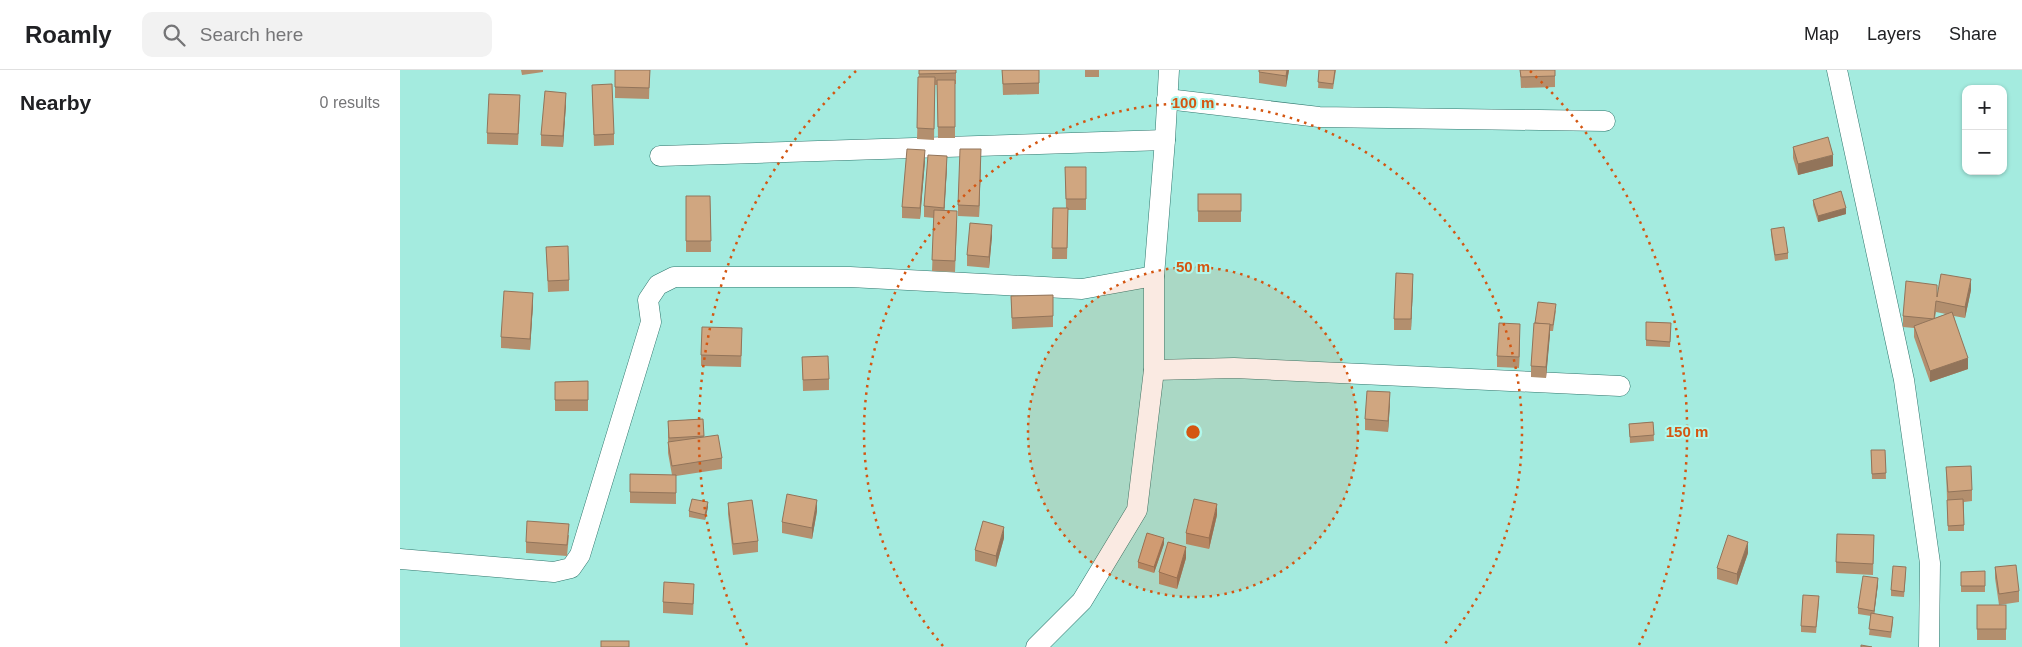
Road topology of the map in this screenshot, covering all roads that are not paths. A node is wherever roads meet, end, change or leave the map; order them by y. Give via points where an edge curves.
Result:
1 (1169, 70) edge
2 (1837, 70) edge
3 (1167, 99) junction
4 (1605, 121) dead end
5 (1165, 140) junction
6 (660, 156) dead end
7 (1154, 276) junction
8 (1154, 370) junction
9 (1620, 386) dead end
10 (400, 559) edge
11 (1036, 647) edge
12 (1929, 647) edge

1 - 3 street
2 - 12 street via 1904,380 1930,563
3 - 4 street via 1319,117
3 - 5 street
5 - 6 street
5 - 7 street
7 - 8 street
7 - 10 street via 1082,289 850,278 674,277 658,285 648,300 651,322 580,555 570,568 554,572
8 - 9 street via 1234,368
8 - 11 street via 1137,510 1082,601

